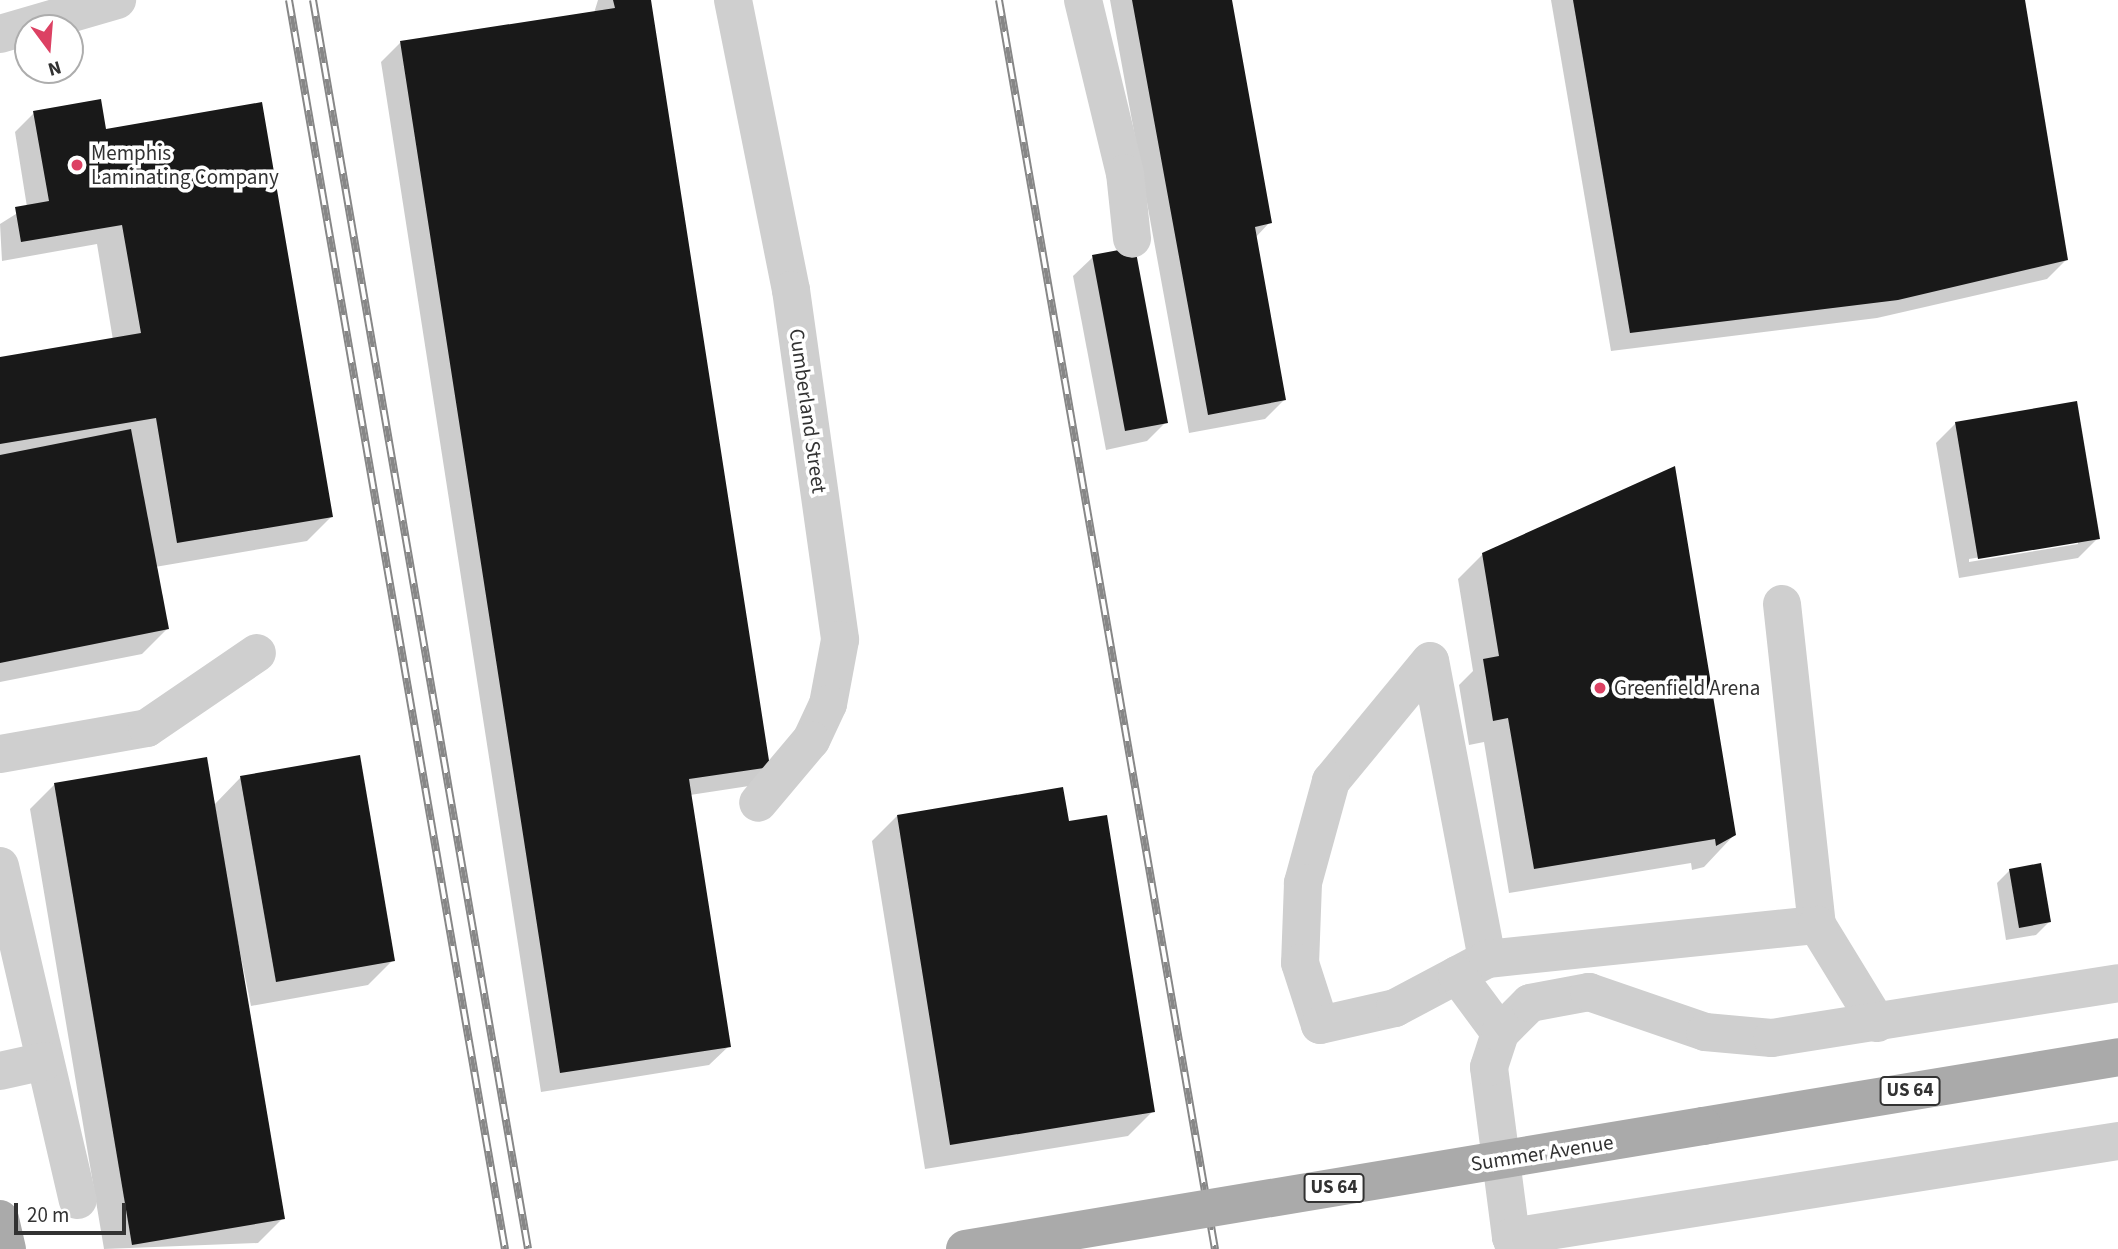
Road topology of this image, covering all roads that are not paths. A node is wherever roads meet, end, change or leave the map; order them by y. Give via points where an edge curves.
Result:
1 (117, 0) edge
2 (733, 0) edge
3 (1083, 0) edge
4 (0, 34) edge
5 (1132, 239) dead end
6 (1782, 604) dead end
7 (257, 653) dead end
8 (0, 754) edge
9 (758, 803) dead end
10 (0, 866) edge
11 (1817, 925) junction
12 (1472, 967) junction
13 (2118, 984) edge
14 (1877, 1023) junction
15 (1500, 1033) junction
16 (2118, 1056) edge
17 (45, 1061) junction
18 (0, 1071) edge
19 (2118, 1141) edge
20 (78, 1200) dead end
21 (0, 1219) edge
22 (1513, 1243) edge
23 (8, 1249) edge
24 (965, 1249) edge

1 - 4 street
2 - 9 street, Cumberland Street via 791,290 840,640 828,704 811,740
3 - 5 street via 1125,173
6 - 11 street
7 - 8 street via 147,728
10 - 17 street
11 - 12 street
11 - 14 street
12 - 12 street via 1430,661 1331,781 1303,883 1300,963 1320,1025 1395,1007
12 - 15 street
13 - 14 street
14 - 15 street via 1772,1038 1705,1032 1589,992 1530,1003
15 - 22 street via 1489,1067
16 - 24 main road, Summer Avenue / US 64, bridge
17 - 18 street
17 - 20 street
19 - 22 street
21 - 23 main road

